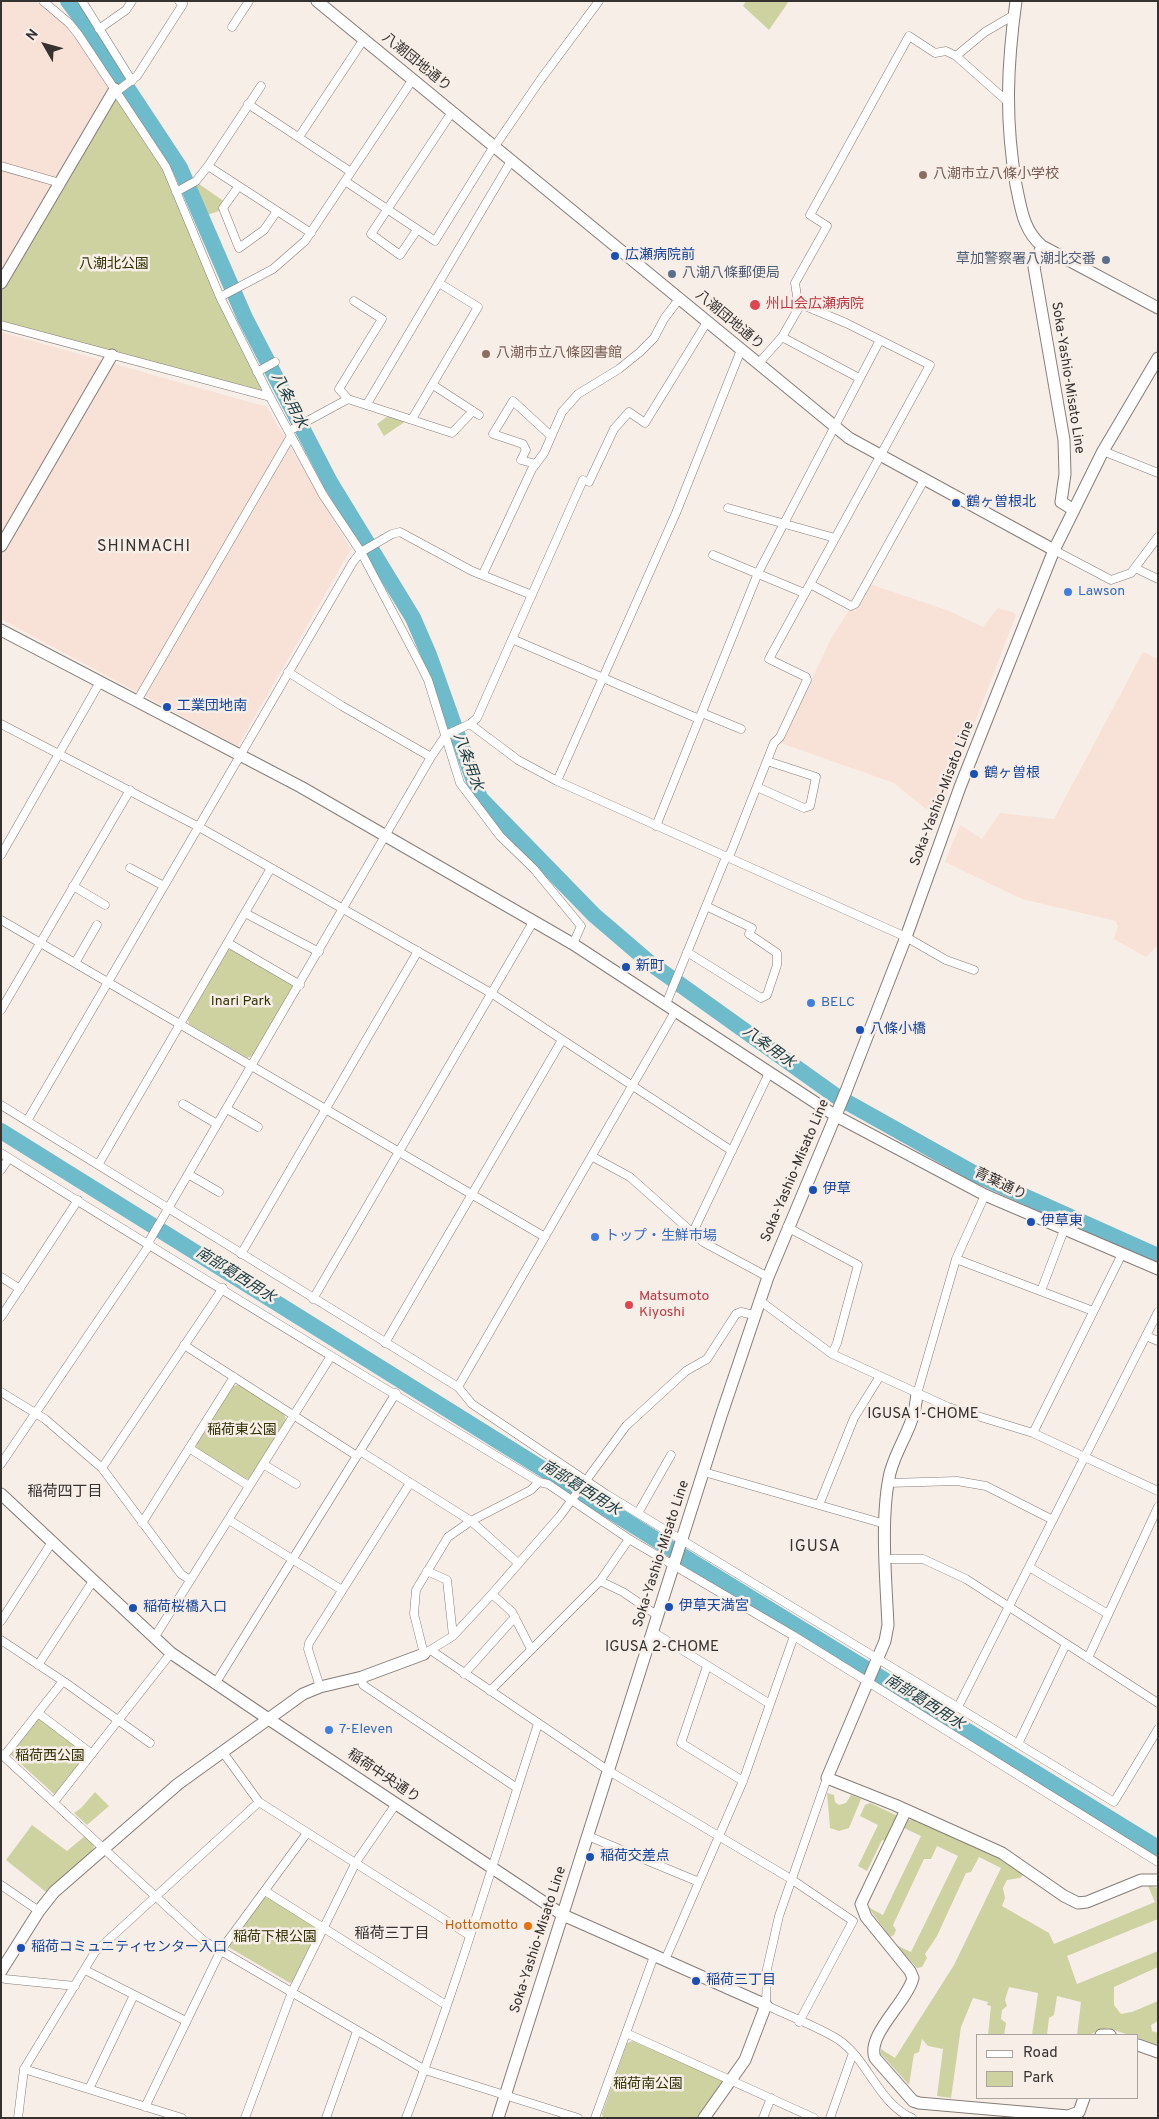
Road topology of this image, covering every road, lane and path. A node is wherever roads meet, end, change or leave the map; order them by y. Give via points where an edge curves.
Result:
1 (43, 1) edge
2 (82, 1) edge
3 (132, 1) edge
4 (179, 1) edge
5 (249, 1) edge
6 (317, 1) edge
7 (599, 1) edge
8 (1016, 1) edge
9 (1014, 15) junction
10 (232, 27) dead end
11 (99, 29) junction
12 (364, 39) junction
13 (956, 56) junction
14 (413, 80) junction
15 (130, 82) junction
16 (261, 86) dead end
17 (116, 90) junction
18 (1008, 102) junction
19 (248, 104) junction
20 (452, 112) junction
21 (299, 137) junction
22 (494, 146) junction
23 (511, 161) junction
24 (1, 166) edge
25 (208, 166) junction
26 (351, 172) junction
27 (345, 181) junction
28 (60, 182) junction
29 (238, 187) junction
30 (176, 192) junction
31 (387, 209) junction
32 (278, 211) junction
33 (417, 230) junction
34 (310, 233) junction
35 (1042, 246) junction
36 (1, 283) edge
37 (439, 283) junction
38 (223, 295) junction
39 (679, 299) junction
40 (354, 301) dead end
41 (801, 304) junction
42 (1158, 308) edge
43 (707, 322) junction
44 (1, 325) edge
45 (782, 337) junction
46 (880, 340) junction
47 (741, 350) junction
48 (112, 355) junction
49 (1158, 358) edge
50 (275, 362) dead end
51 (758, 364) junction
52 (260, 370) junction
53 (859, 378) junction
54 (433, 385) junction
55 (270, 397) junction
56 (348, 399) junction
57 (367, 404) junction
58 (412, 419) junction
59 (834, 426) junction
60 (291, 432) junction
61 (551, 436) junction
62 (1103, 451) junction
63 (880, 456) junction
64 (536, 464) junction
65 (1158, 473) edge
66 (924, 480) junction
67 (728, 508) dead end
68 (1074, 510) junction
69 (782, 523) junction
70 (1158, 537) edge
71 (835, 538) junction
72 (1, 546) edge
73 (1054, 550) junction
74 (361, 552) junction
75 (714, 554) dead end
76 (1136, 568) junction
77 (758, 573) junction
78 (482, 574) junction
79 (1158, 580) edge
80 (810, 584) junction
81 (804, 593) junction
82 (532, 596) junction
83 (1, 630) edge
84 (512, 639) junction
85 (288, 672) junction
86 (602, 679) junction
87 (100, 682) junction
88 (137, 701) junction
89 (701, 716) junction
90 (1, 724) edge
91 (470, 724) junction
92 (741, 729) dead end
93 (446, 735) junction
94 (60, 754) junction
95 (240, 755) junction
96 (431, 756) junction
97 (767, 761) junction
98 (557, 780) junction
99 (757, 787) junction
100 (130, 790) junction
101 (656, 826) junction
102 (199, 827) junction
103 (385, 836) junction
104 (1, 856) edge
105 (728, 857) junction
106 (130, 868) dead end
107 (271, 868) junction
108 (73, 886) junction
109 (164, 886) junction
110 (105, 905) dead end
111 (706, 906) junction
112 (344, 908) junction
113 (245, 913) junction
114 (1, 920) edge
115 (533, 922) junction
116 (97, 925) dead end
117 (906, 937) junction
118 (41, 943) junction
119 (228, 943) junction
120 (573, 944) junction
121 (418, 951) junction
122 (319, 952) junction
123 (687, 952) junction
124 (75, 963) junction
125 (974, 970) dead end
126 (108, 982) junction
127 (300, 985) junction
128 (491, 993) junction
129 (666, 1004) junction
130 (1, 1010) edge
131 (676, 1010) junction
132 (180, 1024) junction
133 (562, 1040) junction
134 (252, 1066) junction
135 (770, 1073) junction
136 (633, 1087) junction
137 (183, 1104) dead end
138 (1, 1105) edge
139 (227, 1109) junction
140 (325, 1109) junction
141 (836, 1116) junction
142 (27, 1121) junction
143 (218, 1124) junction
144 (258, 1127) dead end
145 (732, 1151) junction
146 (399, 1152) junction
147 (1, 1153) edge
148 (592, 1157) junction
149 (9, 1158) junction
150 (98, 1165) junction
151 (1, 1170) edge
152 (188, 1174) junction
153 (219, 1192) dead end
154 (472, 1195) junction
155 (985, 1196) junction
156 (78, 1200) junction
157 (168, 1208) junction
158 (788, 1227) junction
159 (1064, 1230) junction
160 (692, 1234) junction
161 (545, 1237) junction
162 (149, 1243) junction
163 (241, 1254) junction
164 (1122, 1254) junction
165 (956, 1259) junction
166 (1158, 1269) edge
167 (1, 1277) edge
168 (768, 1277) junction
169 (223, 1288) junction
170 (20, 1289) junction
171 (1041, 1291) junction
172 (313, 1299) junction
173 (760, 1300) junction
174 (1093, 1311) junction
175 (1158, 1312) edge
176 (754, 1315) junction
177 (1, 1317) edge
178 (1146, 1336) junction
179 (1158, 1342) edge
180 (385, 1343) junction
181 (184, 1345) junction
182 (832, 1354) junction
183 (331, 1356) junction
184 (880, 1376) junction
185 (234, 1377) junction
186 (458, 1387) junction
187 (1, 1392) edge
188 (396, 1394) junction
189 (917, 1394) junction
190 (36, 1413) junction
191 (293, 1416) junction
192 (1033, 1433) junction
193 (189, 1448) junction
194 (359, 1453) junction
195 (671, 1455) dead end
196 (1084, 1457) junction
197 (1, 1464) edge
198 (263, 1464) junction
199 (102, 1468) junction
200 (704, 1472) junction
201 (539, 1482) junction
202 (410, 1483) junction
203 (584, 1483) junction
204 (889, 1483) junction
205 (296, 1484) dead end
206 (250, 1486) junction
207 (1158, 1491) edge
208 (1, 1494) edge
209 (572, 1499) junction
210 (819, 1505) junction
211 (1158, 1507) edge
212 (638, 1513) junction
213 (229, 1520) junction
214 (1053, 1520) junction
215 (471, 1521) junction
216 (142, 1523) junction
217 (885, 1524) junction
218 (629, 1539) junction
219 (52, 1542) junction
220 (681, 1542) junction
221 (886, 1559) junction
222 (292, 1560) junction
223 (518, 1563) junction
224 (675, 1563) junction
225 (1029, 1567) junction
226 (427, 1571) junction
227 (190, 1580) junction
228 (93, 1581) junction
229 (600, 1581) junction
230 (342, 1590) junction
231 (492, 1594) junction
232 (1008, 1608) junction
233 (1108, 1614) junction
234 (658, 1616) junction
235 (514, 1618) junction
236 (2, 1619) edge
237 (653, 1632) junction
238 (453, 1636) junction
239 (794, 1636) junction
240 (154, 1638) junction
241 (1, 1640) edge
242 (1066, 1644) junction
243 (531, 1649) junction
244 (171, 1653) junction
245 (428, 1653) junction
246 (1088, 1658) junction
247 (878, 1661) junction
248 (38, 1665) junction
249 (707, 1666) junction
250 (464, 1674) junction
251 (362, 1677) junction
252 (869, 1680) junction
253 (62, 1681) junction
254 (215, 1684) junction
255 (320, 1687) junction
256 (490, 1691) junction
257 (1158, 1703) edge
258 (770, 1704) junction
259 (958, 1707) junction
260 (38, 1713) junction
261 (267, 1718) junction
262 (119, 1720) junction
263 (538, 1724) junction
264 (1158, 1729) edge
265 (150, 1742) dead end
266 (1018, 1744) junction
267 (222, 1751) junction
268 (92, 1754) junction
269 (3, 1755) edge
270 (609, 1771) junction
271 (828, 1778) junction
272 (743, 1781) junction
273 (517, 1788) junction
274 (54, 1802) junction
275 (259, 1802) junction
276 (396, 1804) junction
277 (906, 1810) junction
278 (307, 1833) junction
279 (719, 1835) junction
280 (588, 1836) junction
281 (104, 1850) junction
282 (356, 1862) junction
283 (1158, 1862) edge
284 (492, 1868) junction
285 (791, 1879) junction
286 (1158, 1880) edge
287 (699, 1882) junction
288 (1, 1885) edge
289 (265, 1891) junction
290 (156, 1896) junction
291 (39, 1911) junction
292 (562, 1915) junction
293 (324, 1928) junction
294 (469, 1935) junction
295 (220, 1950) junction
296 (660, 1958) junction
297 (84, 1970) junction
298 (1, 1971) edge
299 (1, 1977) edge
300 (75, 1986) junction
301 (292, 1992) junction
302 (134, 1995) junction
303 (446, 2005) junction
304 (766, 2005) junction
305 (186, 2021) junction
306 (798, 2022) junction
307 (357, 2031) junction
308 (626, 2033) junction
309 (1139, 2045) edge
310 (1158, 2052) edge
311 (853, 2053) junction
312 (24, 2069) junction
313 (425, 2070) junction
314 (732, 2081) junction
315 (89, 2089) junction
316 (505, 2096) junction
317 (770, 2098) junction
318 (1084, 2099) edge
319 (145, 2107) junction
320 (18, 2118) edge
321 (182, 2118) edge
322 (245, 2118) edge
323 (326, 2118) edge
324 (406, 2118) edge
325 (498, 2118) edge
326 (578, 2118) edge
327 (595, 2118) edge
328 (704, 2118) edge
329 (764, 2118) edge
330 (814, 2118) edge
331 (830, 2118) edge
332 (912, 2118) edge

1 - 17 street via 69,23
2 - 11 street
3 - 11 street via 126,10
4 - 15 street via 183,4
5 - 10 street
6 - 12 street, 八潮団地通り
7 - 22 street
8 - 9 street
9 - 13 street via 985,32
9 - 18 street
11 - 15 street
12 - 14 street, 八潮団地通り
12 - 21 street
13 - 18 street
13 - 41 street via 946,51 930,51 909,36 902,46 810,215 827,226 795,283 798,303
14 - 20 street, 八潮団地通り
14 - 26 street
15 - 17 street
16 - 19 street
17 - 28 street
17 - 30 street via 166,167
18 - 35 street via 1009,139 1022,217 1029,233
19 - 21 street
19 - 25 street
20 - 22 street, 八潮団地通り
20 - 31 street
21 - 26 street
22 - 23 street, 八潮団地通り
22 - 33 street via 435,241
23 - 37 street
23 - 39 street, 八潮団地通り
24 - 28 street
25 - 29 street
25 - 30 street via 196,181
26 - 27 street
27 - 31 street
27 - 34 street
28 - 36 street
29 - 32 street
29 - 32 street via 223,208 239,248 264,230
30 - 38 street
31 - 33 street
31 - 33 street via 371,234 400,255
32 - 34 street
34 - 38 street via 285,259
35 - 42 street
35 - 68 street, Soka-Yashio-Misato Line via 1034,268 1064,440 1062,502
37 - 54 street via 478,307
37 - 57 street
38 - 52 street
39 - 43 street, 八潮団地通り
39 - 61 street via 654,338 640,352 578,394 562,412
40 - 56 street via 382,319 339,389
41 - 45 street
41 - 46 street
43 - 47 street, 八潮団地通り
43 - 82 street via 645,423 629,412 614,429
44 - 48 street
45 - 51 street
45 - 53 street
46 - 53 street
46 - 63 street via 930,365
47 - 51 street, 八潮団地通り
47 - 86 street via 676,513
48 - 55 street
48 - 72 street
49 - 62 street
50 - 52 street
51 - 59 street, 八潮団地通り
52 - 55 street
53 - 59 street
54 - 58 street
54 - 58 street via 476,413 452,433
55 - 60 street
56 - 57 street
56 - 60 street
57 - 58 street
59 - 63 street, 八潮団地通り
59 - 69 street
60 - 74 street via 324,495
60 - 88 street
61 - 64 street
61 - 64 street via 513,401 493,434 523,444 526,450 521,460
62 - 65 street
62 - 68 street
63 - 66 street, 八潮団地通り
63 - 71 street
64 - 78 street
66 - 73 street, 八潮団地通り
66 - 80 street via 855,604 851,606
67 - 69 street
68 - 73 street, Soka-Yashio-Misato Line
69 - 71 street
69 - 77 street
70 - 76 street
71 - 80 street
73 - 76 street via 1111,580 1125,577
73 - 117 street, Soka-Yashio-Misato Line via 960,787
74 - 78 street via 400,532
74 - 85 street
74 - 93 street via 428,680
75 - 77 street
76 - 79 street
77 - 81 street
77 - 89 street
78 - 82 street
80 - 81 street
81 - 97 street via 769,659 807,680
82 - 84 street
83 - 87 street, 青葉通り
84 - 86 street
84 - 91 street via 476,718
85 - 95 street
85 - 96 street
86 - 89 street
86 - 98 street
87 - 88 street, 青葉通り
87 - 94 street
88 - 95 street, 青葉通り
89 - 92 street
89 - 101 street
90 - 94 street
91 - 93 street
91 - 98 street via 518,760
93 - 96 street
93 - 120 street via 460,783 500,836 534,869 581,926
94 - 100 street
94 - 104 street
95 - 102 street
95 - 103 street, 青葉通り
96 - 103 street
97 - 99 street
97 - 99 street via 816,777 810,806 804,808
98 - 101 street
99 - 105 street
100 - 102 street
100 - 108 street
101 - 105 street
102 - 107 street
102 - 109 street
103 - 112 street
103 - 115 street, 青葉通り
105 - 111 street
105 - 117 street
106 - 109 street
107 - 112 street
107 - 113 street
108 - 110 street
108 - 118 street
109 - 126 street
111 - 123 street
111 - 123 street via 752,928 749,934 777,953 777,965 767,995 761,998
112 - 121 street
112 - 122 street
113 - 119 street
113 - 122 street
114 - 118 street
115 - 120 street, 青葉通り
115 - 128 street
116 - 124 street
117 - 125 street via 946,960
117 - 141 street, Soka-Yashio-Misato Line
118 - 124 street
118 - 130 street
119 - 127 street
119 - 132 street
120 - 129 street, 青葉通り
121 - 128 street
121 - 140 street
122 - 127 street
123 - 129 street
124 - 126 street
126 - 132 street
126 - 142 street
127 - 134 street
128 - 133 street
128 - 146 street
129 - 131 street, 青葉通り
131 - 135 street, 青葉通り
131 - 136 street
132 - 134 street
132 - 150 street
133 - 136 street
133 - 154 street
134 - 139 street
134 - 140 street
135 - 141 street, 青葉通り
135 - 145 street
136 - 145 street
136 - 148 street
137 - 143 street
138 - 142 street
139 - 143 street
139 - 144 street
140 - 146 street
140 - 163 street
141 - 155 street, 青葉通り
141 - 158 street, Soka-Yashio-Misato Line
142 - 150 street
143 - 152 street
145 - 160 street
146 - 154 street
146 - 172 street
147 - 149 street
148 - 160 street via 630,1177
148 - 161 street
149 - 151 street
149 - 156 street
150 - 157 street
152 - 153 street
152 - 157 street
154 - 161 street
154 - 180 street
155 - 159 street, 青葉通り
155 - 165 street
156 - 162 street
156 - 170 street
157 - 162 street
157 - 163 street
158 - 168 street, Soka-Yashio-Misato Line
158 - 182 street via 858,1265
159 - 164 street, 青葉通り
159 - 171 street
160 - 168 street
161 - 186 street
162 - 169 street
162 - 190 street
163 - 172 street
164 - 166 street, 青葉通り
164 - 174 street
165 - 171 street
165 - 189 street
167 - 170 street
168 - 173 street, Soka-Yashio-Misato Line
169 - 181 street
169 - 183 street
170 - 177 street
171 - 174 street
172 - 180 street
173 - 176 street, Soka-Yashio-Misato Line
173 - 182 street
174 - 192 street
175 - 178 street
176 - 200 street, Soka-Yashio-Misato Line
176 - 203 street via 736,1314 707,1359 686,1372 626,1426
178 - 179 street
178 - 196 street
180 - 186 street
181 - 185 street
181 - 199 street
182 - 184 street
183 - 188 street
183 - 191 street
184 - 189 street
184 - 210 street via 854,1418
185 - 191 street
185 - 193 street
186 - 203 street via 472,1404
187 - 190 street
188 - 194 street
188 - 201 street
189 - 192 street
189 - 204 street via 916,1412 892,1467
190 - 197 street
190 - 199 street
191 - 194 street
191 - 198 street
192 - 196 street
193 - 206 street
193 - 216 street
194 - 202 street
194 - 222 street
195 - 212 street
196 - 207 street
196 - 214 street
198 - 205 street
198 - 206 street
199 - 216 street
200 - 210 street
200 - 220 street, Soka-Yashio-Misato Line
201 - 209 street
201 - 215 street via 531,1490
202 - 215 street
202 - 230 street
203 - 209 street
203 - 212 street
204 - 214 street via 957,1481 986,1486
204 - 217 street
206 - 213 street
208 - 219 street, 稲荷中央通り
209 - 218 street
209 - 223 street
210 - 217 street
211 - 233 street
212 - 220 street
213 - 222 street
213 - 227 street
214 - 225 street
215 - 223 street
215 - 226 street via 448,1537
216 - 227 street via 181,1574
217 - 221 street
218 - 224 street
218 - 229 street
219 - 228 street, 稲荷中央通り
219 - 236 street
220 - 224 street, Soka-Yashio-Misato Line
220 - 247 street
221 - 232 street via 923,1559 966,1579
221 - 247 street via 888,1625
222 - 230 street
222 - 254 street
223 - 231 street
224 - 234 street, Soka-Yashio-Misato Line
224 - 239 street
225 - 232 street
225 - 233 street
226 - 238 street via 448,1580
226 - 245 street via 416,1590 414,1614
227 - 240 street
228 - 240 street, 稲荷中央通り
228 - 248 street
229 - 234 street
229 - 243 street
230 - 255 street via 308,1642
231 - 235 street via 512,1612
231 - 238 street
232 - 242 street
232 - 259 street
233 - 246 street
234 - 237 street, Soka-Yashio-Misato Line
235 - 243 street
235 - 250 street
237 - 249 street
237 - 270 street, Soka-Yashio-Misato Line
238 - 245 street
239 - 252 street
239 - 258 street
240 - 244 street, 稲荷中央通り
241 - 248 street
242 - 246 street
242 - 266 street
243 - 256 street
244 - 254 street, 稲荷中央通り
244 - 262 street
245 - 250 street
245 - 251 street
246 - 257 street
247 - 252 street
247 - 259 street
248 - 253 street
249 - 258 street
249 - 272 street via 681,1743
250 - 256 street
251 - 255 street
251 - 273 street via 363,1685
252 - 271 street
252 - 283 street
253 - 260 street
253 - 262 street
254 - 261 street, 稲荷中央通り
255 - 261 street via 290,1701
256 - 263 street
258 - 272 street
259 - 266 street
260 - 268 street
260 - 269 street
261 - 267 street
261 - 276 street, 稲荷中央通り
262 - 265 street
262 - 268 street
263 - 270 street
263 - 273 street
264 - 266 street via 1114,1802
267 - 275 street
267 - 281 street via 164,1795
268 - 274 street
269 - 274 street
270 - 279 street
270 - 280 street, Soka-Yashio-Misato Line
271 - 277 street
271 - 285 street
272 - 279 street
273 - 284 street
274 - 281 street
275 - 278 street
275 - 290 street
276 - 282 street
276 - 284 street, 稲荷中央通り
277 - 286 street via 1002,1853 1078,1903 1141,1880
277 - 318 street via 861,1904 866,1917 913,1978 876,2040 875,2058 913,2101 1068,2116 1079,2112
278 - 282 street
278 - 289 street
279 - 285 street
279 - 287 street
280 - 287 street
280 - 292 street, Soka-Yashio-Misato Line
281 - 290 street
281 - 291 street via 64,1882
282 - 293 street
282 - 294 street
284 - 292 street, 稲荷中央通り
284 - 294 street
285 - 304 street via 778,1916 767,1969
285 - 306 street via 852,1921
287 - 296 street
288 - 291 street
289 - 293 street
289 - 295 street
290 - 295 street via 204,1941
290 - 297 street via 94,1952
291 - 298 street
292 - 296 street, 稲荷中央通り
292 - 316 street, Soka-Yashio-Misato Line
293 - 301 street
293 - 303 street
294 - 303 street
295 - 301 street
295 - 305 street
296 - 304 street, 稲荷中央通り
296 - 308 street
297 - 300 street
297 - 302 street
299 - 300 street
300 - 312 street
301 - 307 street
301 - 322 street
302 - 305 street
302 - 315 street
303 - 313 street
304 - 306 street
304 - 314 street via 752,2046
305 - 319 street
306 - 311 street via 839,2040
307 - 313 street
307 - 323 street
308 - 314 street
308 - 327 street
309 - 310 street
311 - 331 street
311 - 332 street via 886,2096
312 - 315 street
312 - 320 street
313 - 316 street
313 - 324 street
314 - 317 street
314 - 328 street
315 - 319 street
316 - 325 street, Soka-Yashio-Misato Line
316 - 326 street
317 - 329 street
317 - 330 street
319 - 321 street

